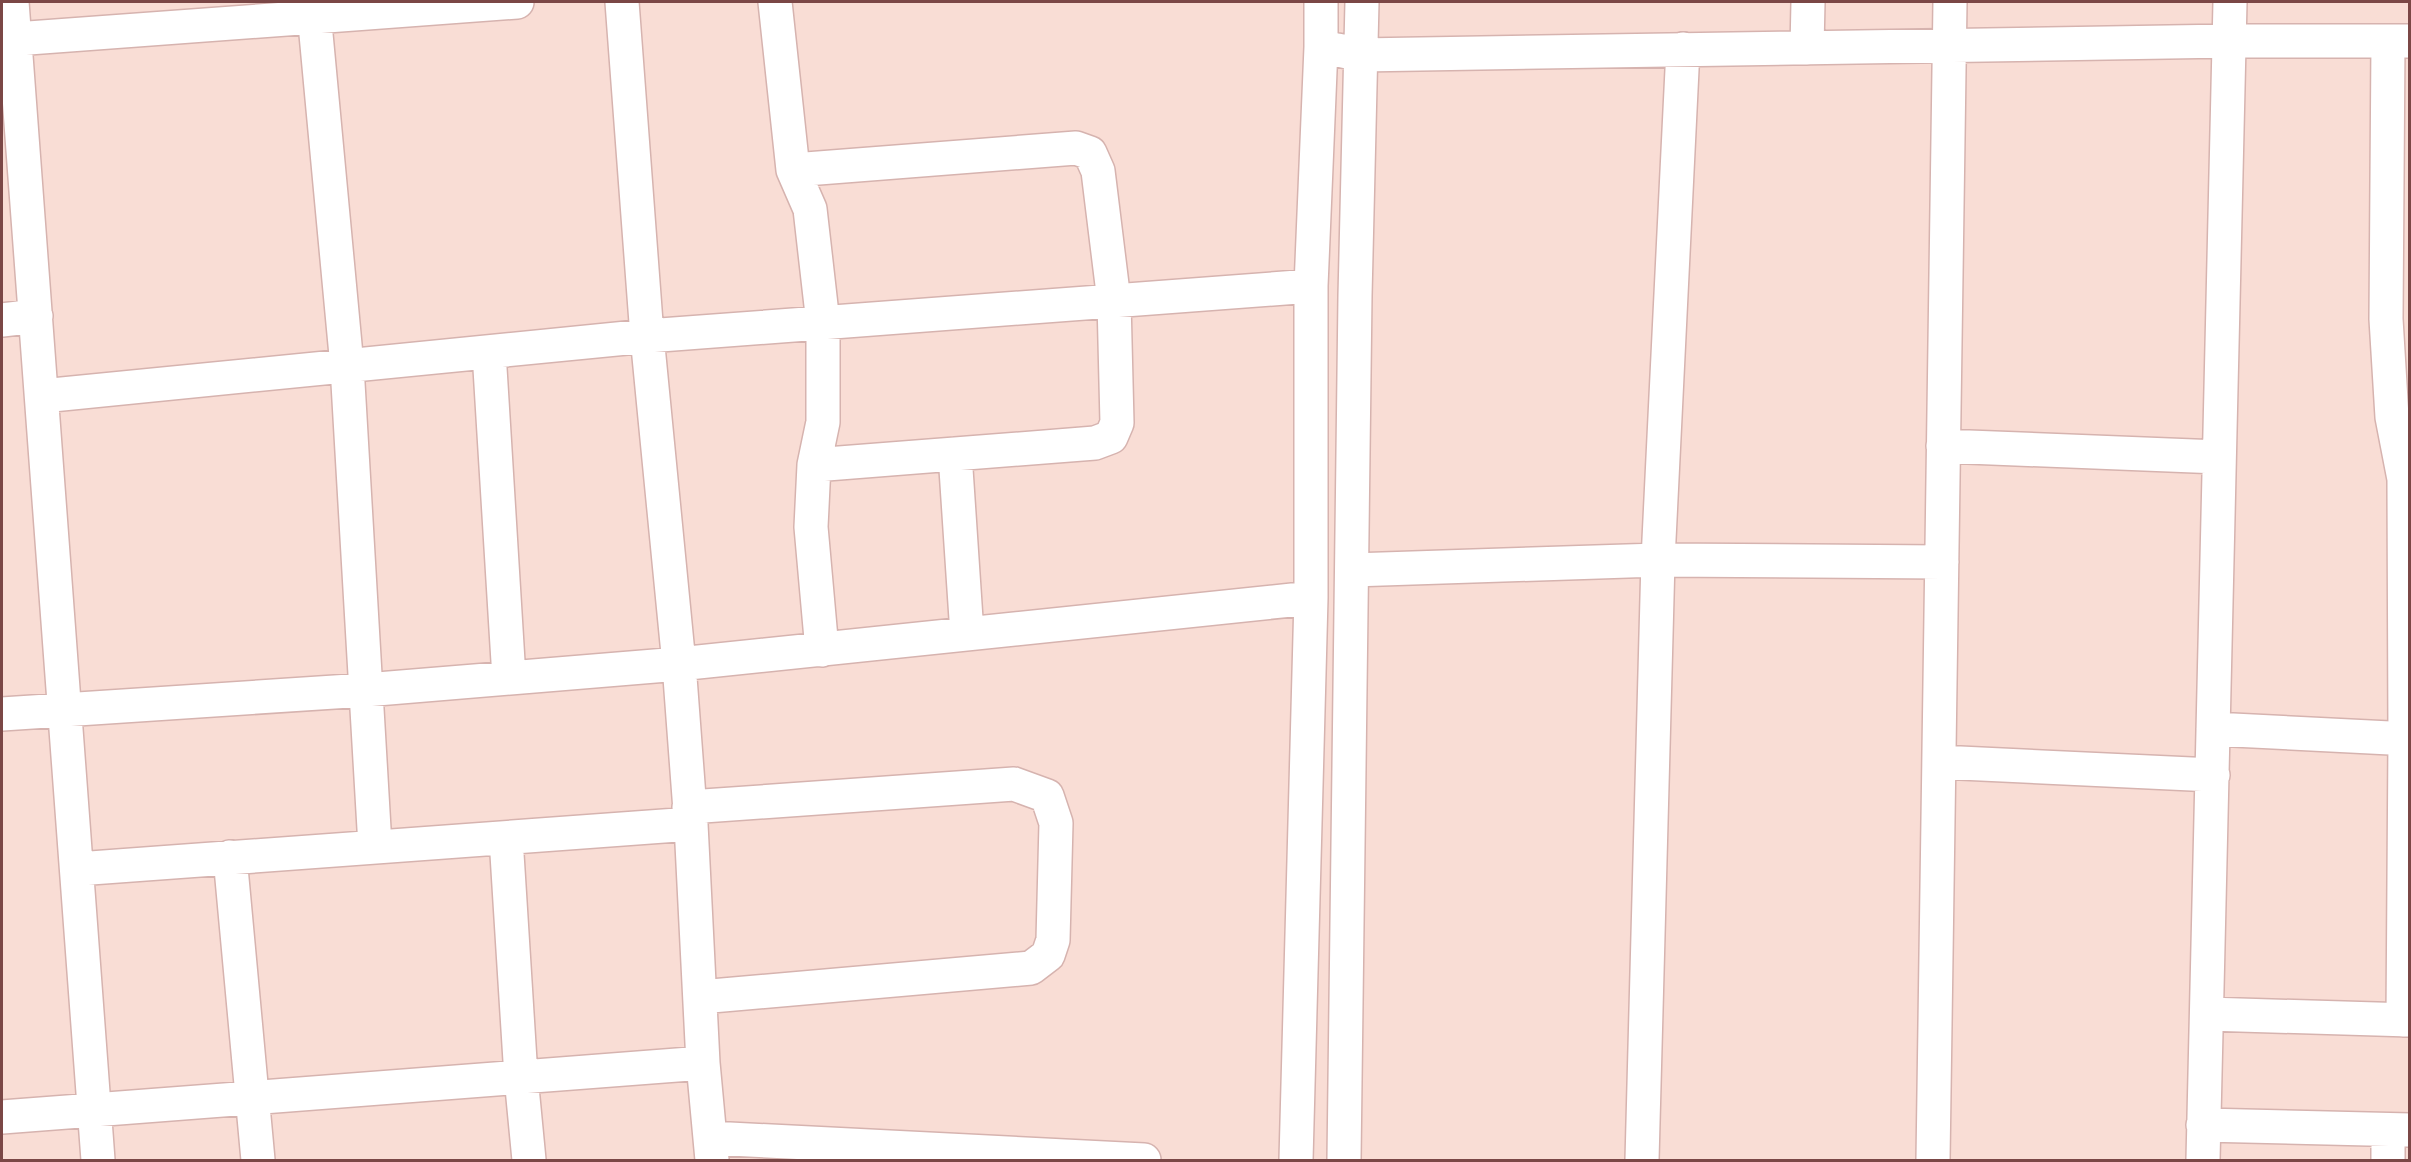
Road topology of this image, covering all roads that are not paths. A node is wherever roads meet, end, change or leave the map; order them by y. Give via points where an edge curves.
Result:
1 (12, 2) edge
2 (517, 2) edge
3 (622, 2) edge
4 (775, 2) edge
5 (1321, 2) edge
6 (1362, 2) edge
7 (1808, 2) edge
8 (1950, 2) edge
9 (2230, 2) edge
10 (314, 10) edge
11 (15, 39) junction
12 (2229, 41) junction
13 (2398, 41) edge
14 (1321, 47) junction
15 (1950, 47) junction
16 (1806, 48) junction
17 (1683, 49) junction
18 (1360, 55) junction
19 (793, 170) junction
20 (1311, 286) junction
21 (1114, 301) junction
22 (36, 316) junction
23 (2, 320) edge
24 (823, 323) junction
25 (647, 336) junction
26 (489, 352) junction
27 (347, 366) junction
28 (42, 396) junction
29 (1943, 447) junction
30 (955, 454) junction
31 (2219, 458) junction
32 (814, 465) junction
33 (2406, 478) edge
34 (1658, 560) junction
35 (1942, 562) junction
36 (1352, 570) junction
37 (1311, 598) junction
38 (966, 634) junction
39 (822, 650) junction
40 (679, 664) junction
41 (508, 678) junction
42 (365, 690) junction
43 (66, 709) junction
44 (2, 714) edge
45 (2213, 729) junction
46 (2407, 739) edge
47 (1939, 762) junction
48 (2213, 775) junction
49 (690, 816) junction
50 (506, 838) junction
51 (375, 846) junction
52 (230, 857) junction
53 (77, 868) junction
54 (700, 997) junction
55 (2207, 1014) junction
56 (2406, 1020) edge
57 (703, 1063) junction
58 (520, 1077) junction
59 (253, 1097) junction
60 (94, 1110) junction
61 (2, 1117) edge
62 (2203, 1125) junction
63 (2395, 1140) edge
64 (711, 1149) edge
65 (98, 1161) edge
66 (258, 1161) edge
67 (529, 1161) edge
68 (1144, 1161) edge
69 (1296, 1161) edge
70 (1344, 1161) edge
71 (1642, 1161) edge
72 (1933, 1161) edge
73 (2203, 1161) edge

1 - 11 street
2 - 10 street
3 - 25 street
4 - 19 street
5 - 14 street
6 - 18 street
7 - 16 street
8 - 15 street
9 - 12 street
10 - 11 street
10 - 27 street
11 - 22 street
12 - 13 street
12 - 15 street
12 - 31 street
13 - 33 street via 2386,319 2392,417
14 - 18 street
14 - 20 street
15 - 16 street
15 - 29 street
16 - 17 street
17 - 18 street
17 - 34 street
18 - 36 street
19 - 21 street via 1076,148 1090,153 1098,171
19 - 24 street via 810,209
20 - 21 street
20 - 37 street
21 - 24 street
21 - 30 street via 1117,423 1111,437 1095,443
22 - 23 street
22 - 28 street
24 - 25 street
24 - 32 street via 823,422
25 - 26 street
25 - 40 street
26 - 27 street
26 - 41 street
27 - 28 street
27 - 42 street
28 - 43 street
29 - 31 street
29 - 35 street
30 - 32 street
30 - 38 street
31 - 45 street
32 - 39 street via 811,527
33 - 46 street
34 - 35 street
34 - 36 street
34 - 71 street
35 - 47 street
36 - 70 street
37 - 38 street
37 - 69 street
38 - 39 street
39 - 40 street
40 - 41 street
40 - 49 street
41 - 42 street
42 - 43 street
42 - 51 street
43 - 44 street
43 - 53 street
45 - 46 street
45 - 48 street
46 - 56 street
47 - 48 street
47 - 72 street
48 - 55 street
49 - 50 street
49 - 54 street
49 - 54 street via 1014,784 1047,796 1056,823 1053,940 1048,956 1031,968
50 - 51 street
50 - 58 street
51 - 52 street
52 - 53 street
52 - 59 street
53 - 60 street
54 - 57 street
55 - 56 street
55 - 62 street
57 - 58 street
57 - 64 street
58 - 59 street
58 - 67 street
59 - 60 street
59 - 66 street
60 - 61 street
60 - 65 street
62 - 63 street
62 - 73 street
64 - 68 street

